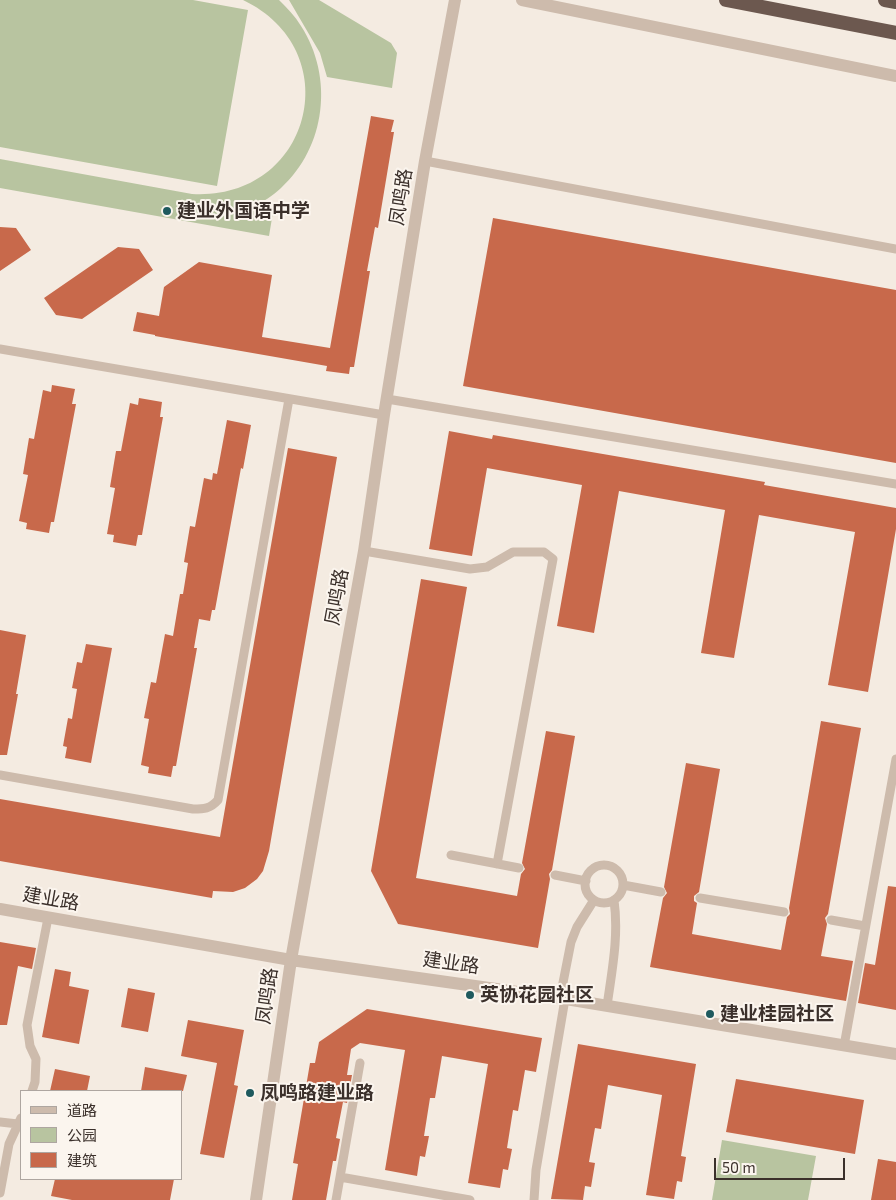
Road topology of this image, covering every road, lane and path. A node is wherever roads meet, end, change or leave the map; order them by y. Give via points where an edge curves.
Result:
1 (455, 0) edge
2 (522, 0) edge
3 (726, 0) edge
4 (885, 0) edge
5 (896, 2) edge
6 (896, 33) edge
7 (896, 76) edge
8 (425, 161) junction
9 (896, 249) edge
10 (0, 349) edge
11 (289, 399) junction
12 (386, 399) junction
13 (384, 416) junction
14 (896, 484) edge
15 (364, 551) junction
16 (896, 759) edge
17 (0, 775) edge
18 (451, 855) dead end
19 (497, 864) junction
20 (519, 868) dead end
21 (555, 875) dead end
22 (586, 881) junction
23 (623, 885) junction
24 (661, 892) dead end
25 (700, 898) dead end
26 (594, 900) junction
27 (614, 900) junction
28 (0, 908) edge
29 (784, 912) dead end
30 (48, 918) junction
31 (831, 920) dead end
32 (865, 926) junction
33 (292, 960) junction
34 (563, 998) junction
35 (607, 1006) junction
36 (844, 1046) junction
37 (896, 1054) edge
38 (360, 1063) dead end
39 (32, 1090) edge
40 (20, 1121) edge
41 (0, 1122) edge
42 (340, 1177) junction
43 (0, 1193) edge
44 (256, 1200) edge
45 (336, 1200) edge
46 (470, 1200) edge
47 (534, 1200) edge

1 - 8 street, 凤鸣路
2 - 7 street
3 - 6 highway
4 - 5 highway
8 - 9 lane
8 - 12 street, 凤鸣路
10 - 11 lane
11 - 13 lane
11 - 17 lane via 218,800 211,807 192,809
12 - 13 street, 凤鸣路
12 - 14 lane
13 - 15 street, 凤鸣路
15 - 19 lane via 470,569 487,567 513,552 544,552 553,559
15 - 33 street, 凤鸣路
16 - 32 lane
18 - 19 lane
19 - 20 lane
21 - 22 lane
22 - 23 lane via 593,868 607,865 618,870
22 - 26 lane via 586,888
23 - 24 lane
23 - 27 lane
25 - 29 lane
26 - 27 lane via 607,903
26 - 34 lane via 571,942
27 - 35 lane via 616,942
28 - 30 street, 建业路
30 - 33 street, 建业路
30 - 39 lane via 27,1024 30,1046 36,1059
31 - 32 lane
32 - 36 lane
33 - 34 street, 建业路
33 - 44 street, 凤鸣路
34 - 35 street, 建业路
34 - 47 lane
35 - 36 street, 建业路
36 - 37 street, 建业路
38 - 42 lane
40 - 41 lane
40 - 43 lane via 9,1144
42 - 45 lane
42 - 46 lane

